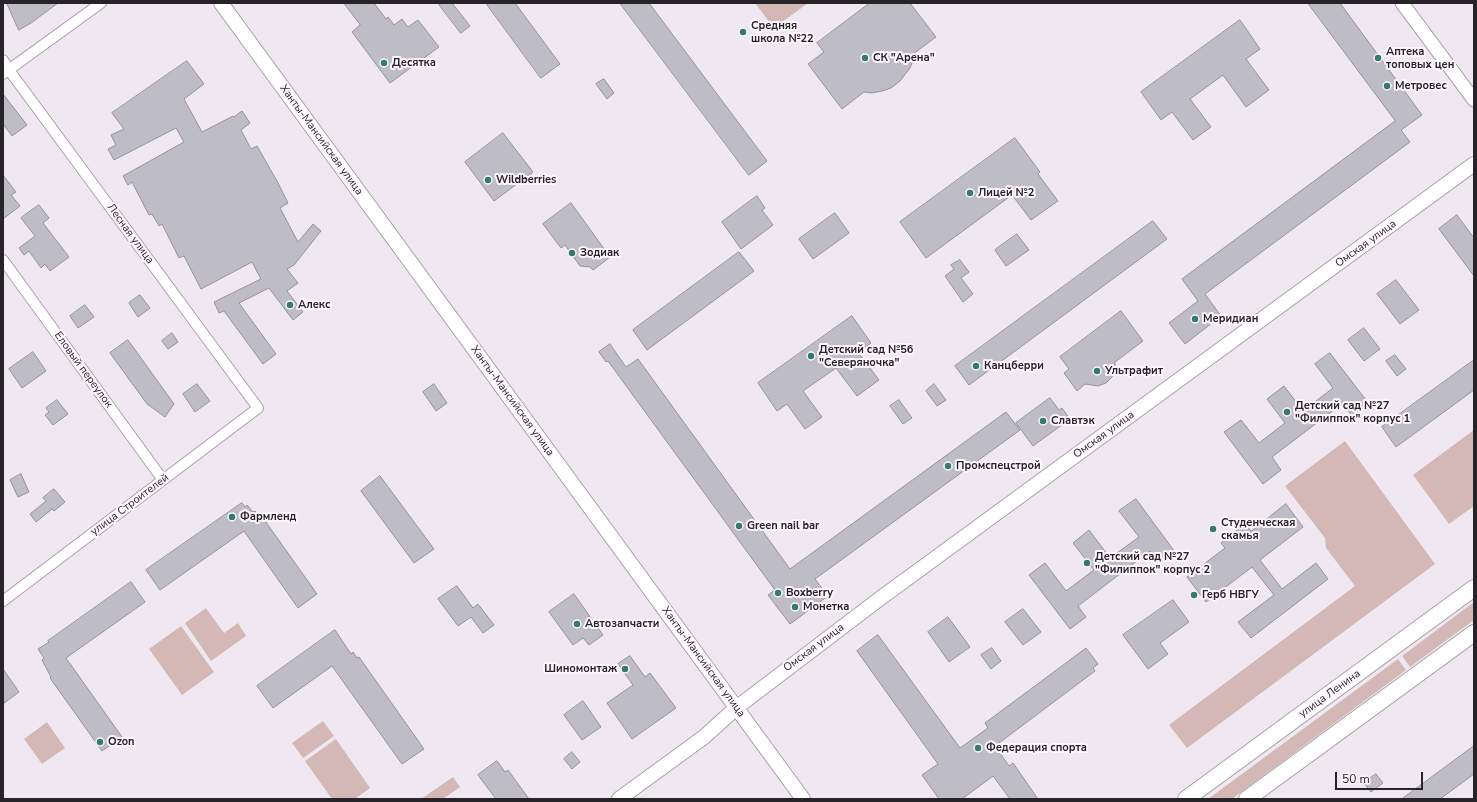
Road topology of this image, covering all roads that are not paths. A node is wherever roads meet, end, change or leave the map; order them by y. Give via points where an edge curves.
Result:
1 (102, 3) edge
2 (220, 3) edge
3 (1402, 3) edge
4 (3, 60) edge
5 (6, 72) edge
6 (1474, 100) edge
7 (1474, 164) edge
8 (3, 260) edge
9 (258, 408) joint
10 (162, 480) junction
11 (1474, 588) edge
12 (3, 601) edge
13 (1474, 633) edge
14 (736, 708) junction
15 (619, 799) edge
16 (803, 799) edge
17 (1186, 799) edge
18 (1247, 799) edge

1 - 5 street
2 - 14 main road, Ханты-Мансийская улица
3 - 6 street
4 - 5 street, Лесная улица
5 - 9 street, Лесная улица
7 - 14 main road, Омская улица via 884,596
8 - 10 street, Еловый переулок
9 - 10 street, улица Строителей
10 - 12 street, улица Строителей
11 - 17 main road, улица Ленина
13 - 18 main road
14 - 15 main road, Омская улица via 704,736
14 - 16 main road, Ханты-Мансийская улица

